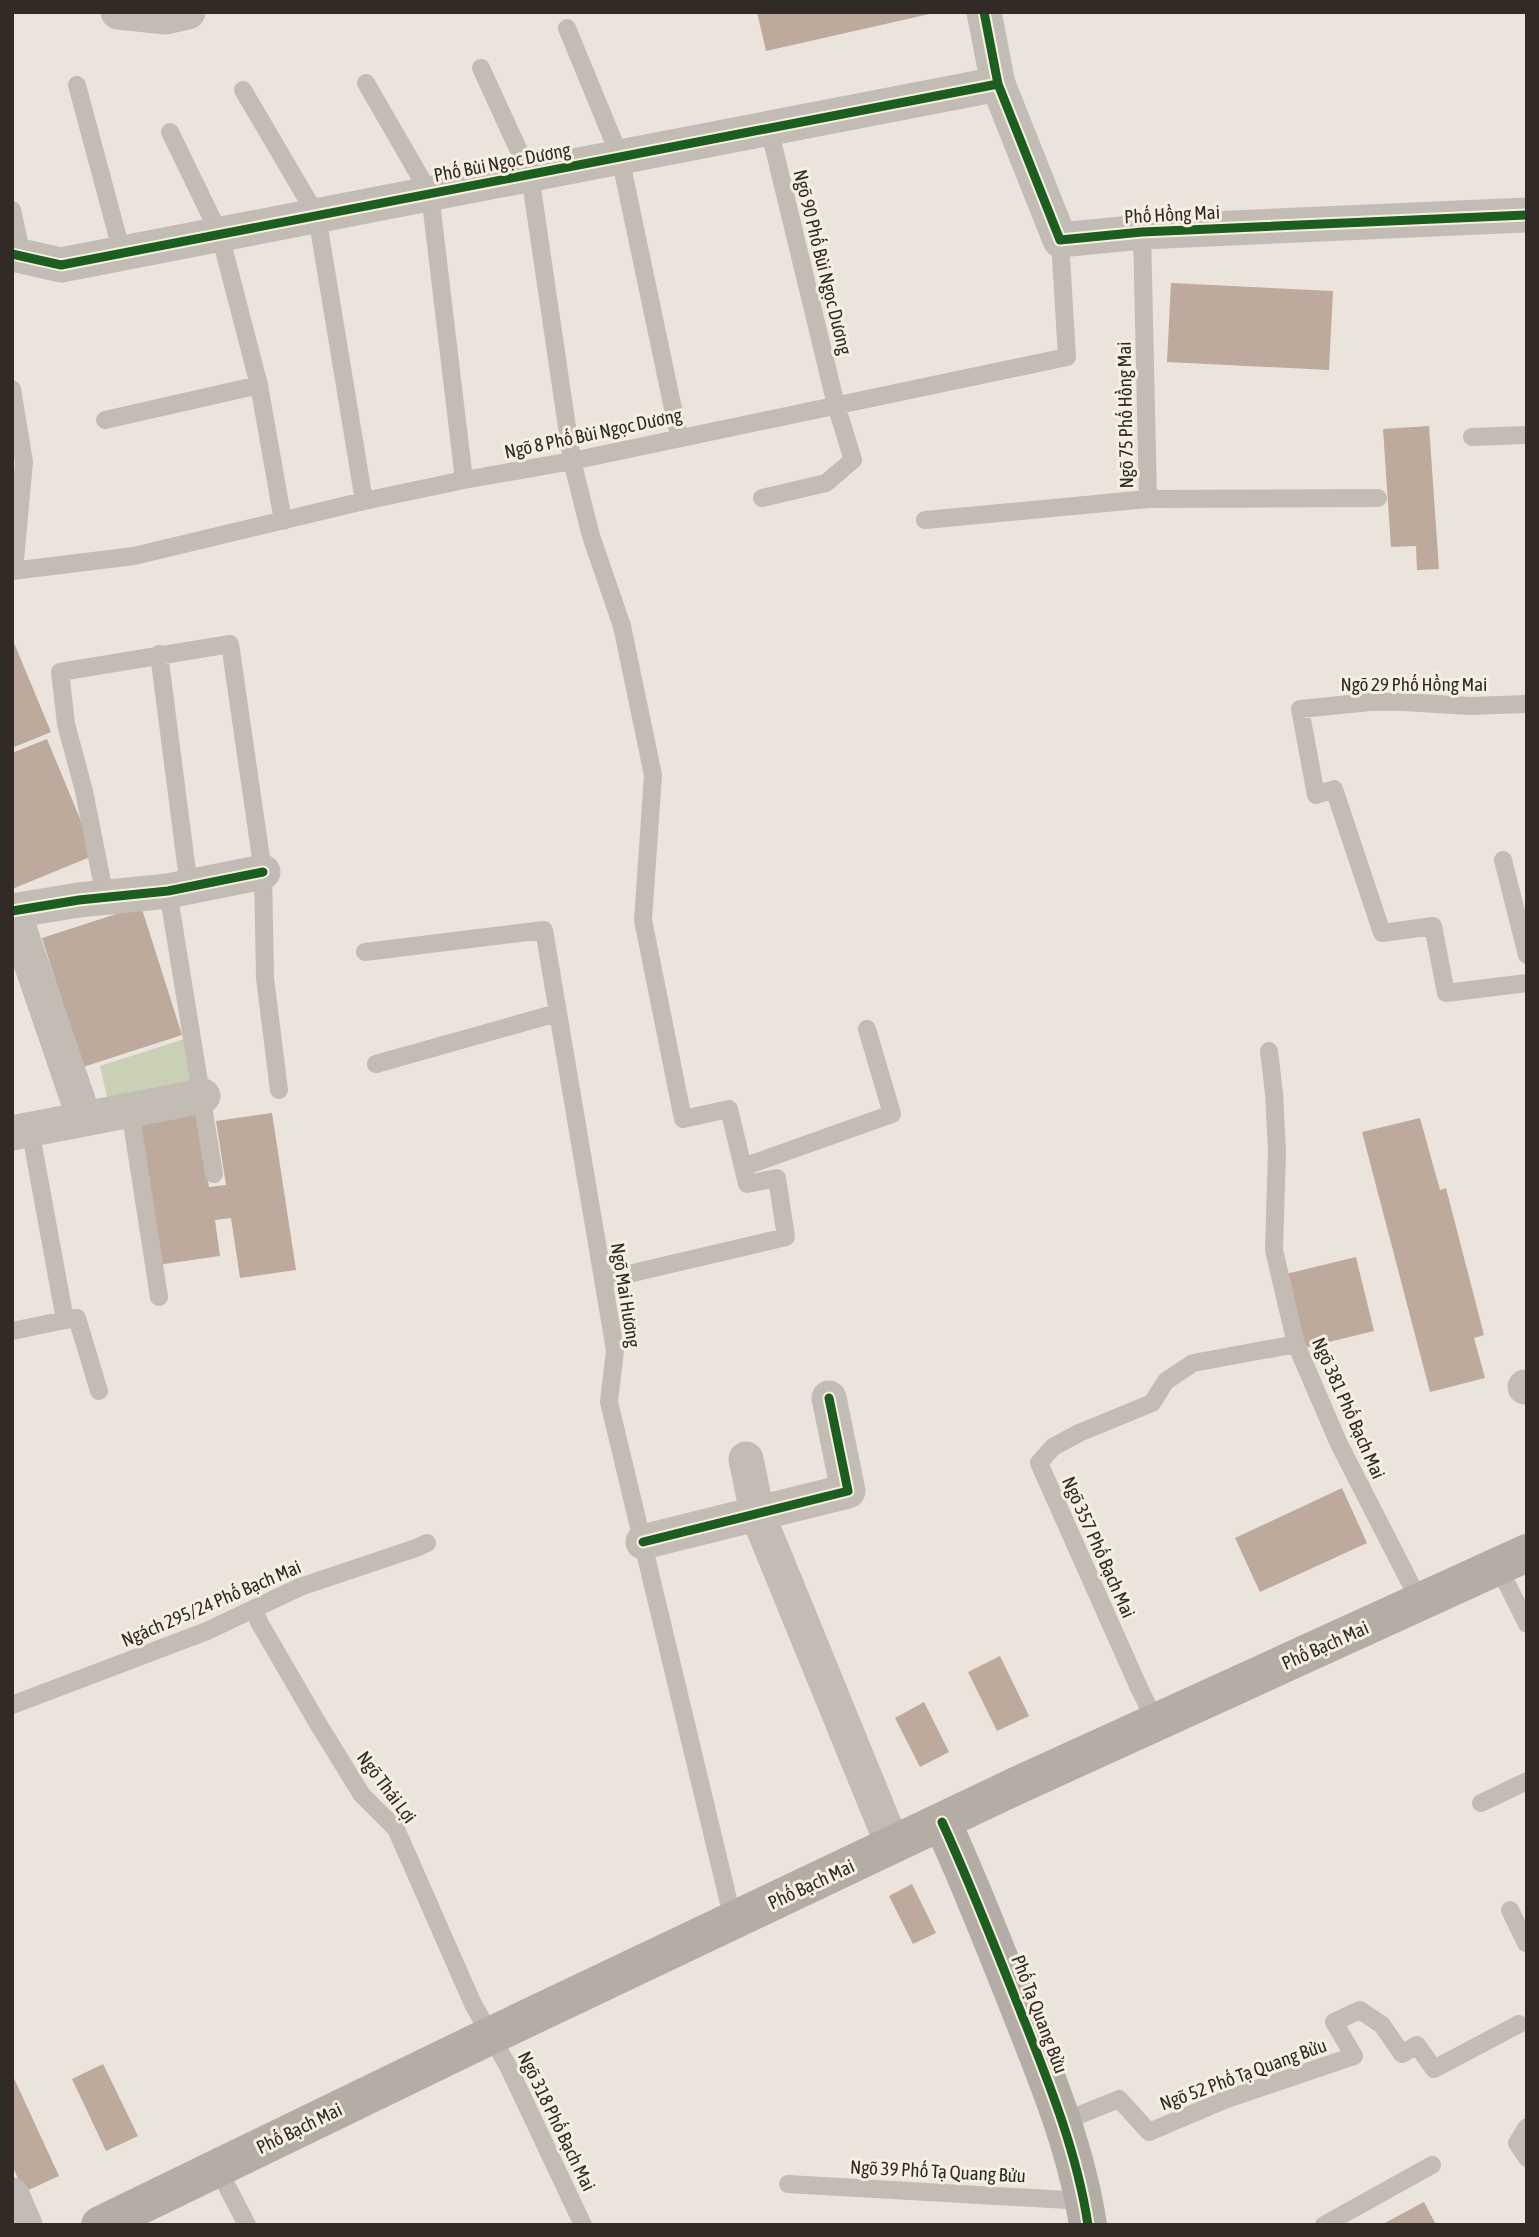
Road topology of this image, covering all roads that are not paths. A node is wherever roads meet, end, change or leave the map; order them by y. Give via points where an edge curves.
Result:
1 (118, 12) edge
2 (188, 12) edge
3 (984, 12) edge
4 (567, 29) dead end
5 (481, 68) dead end
6 (366, 83) dead end
7 (998, 84) junction
8 (76, 85) dead end
9 (243, 90) dead end
10 (769, 128) junction
11 (170, 132) dead end
12 (620, 157) junction
13 (530, 175) junction
14 (430, 194) junction
15 (12, 210) edge
16 (1527, 215) edge
17 (317, 216) junction
18 (1142, 233) junction
19 (220, 235) junction
20 (1060, 240) junction
21 (122, 253) junction
22 (17, 255) edge
23 (258, 385) junction
24 (12, 389) edge
25 (836, 405) junction
26 (105, 419) dead end
27 (1527, 435) edge
28 (679, 437) junction
29 (1472, 437) dead end
30 (572, 461) junction
31 (18, 463) edge
32 (464, 480) junction
33 (762, 498) dead end
34 (1378, 498) dead end
35 (1148, 499) junction
36 (364, 501) junction
37 (925, 520) dead end
38 (283, 521) junction
39 (13, 571) edge
40 (159, 654) junction
41 (1527, 704) edge
42 (1503, 860) dead end
43 (263, 872) junction
44 (179, 889) junction
45 (1519, 894) edge
46 (105, 897) junction
47 (12, 913) edge
48 (365, 953) dead end
49 (1527, 955) edge
50 (1527, 983) edge
51 (557, 1013) junction
52 (867, 1029) dead end
53 (1269, 1051) dead end
54 (376, 1064) dead end
55 (279, 1090) dead end
56 (203, 1096) junction
57 (130, 1110) junction
58 (84, 1118) junction
59 (21, 1131) edge
60 (743, 1167) junction
61 (214, 1174) dead end
62 (603, 1280) junction
63 (159, 1297) dead end
64 (65, 1320) junction
65 (12, 1331) edge
66 (1296, 1344) junction
67 (99, 1391) dead end
68 (829, 1398) dead end
69 (746, 1459) dead end
70 (757, 1513) junction
71 (643, 1542) junction
72 (427, 1543) dead end
73 (1513, 1560) edge
74 (1420, 1602) junction
75 (255, 1608) junction
76 (1527, 1624) edge
77 (12, 1705) edge
78 (1156, 1722) junction
79 (1527, 1780) edge
80 (1481, 1803) dead end
81 (942, 1822) junction
82 (893, 1846) junction
83 (1510, 1910) dead end
84 (733, 1920) junction
85 (1526, 1943) edge
86 (1519, 2024) dead end
87 (492, 2035) junction
88 (1062, 2122) junction
89 (1527, 2127) edge
90 (1527, 2158) edge
91 (1432, 2165) dead end
92 (217, 2167) junction
93 (788, 2184) dead end
94 (12, 2195) edge
95 (1086, 2213) edge
96 (24, 2225) edge
97 (100, 2225) edge
98 (247, 2225) edge
99 (583, 2225) edge
100 (1324, 2225) edge

1 - 2 street via 166,17
3 - 7 street
4 - 12 lane
5 - 13 lane
6 - 14 lane
7 - 10 street, Phố Bùi Ngọc Dương
7 - 20 street
8 - 21 lane
9 - 17 lane
10 - 12 street, Phố Bùi Ngọc Dương
10 - 25 lane, Ngõ 90 Phố Bùi Ngọc Dương
11 - 19 lane
12 - 13 street, Phố Bùi Ngọc Dương
12 - 28 lane
13 - 14 street, Phố Bùi Ngọc Dương
13 - 30 lane
14 - 17 street, Phố Bùi Ngọc Dương
14 - 32 lane
15 - 22 lane
16 - 18 street, Phố Hồng Mai
17 - 19 street, Phố Bùi Ngọc Dương
17 - 36 lane
18 - 20 street, Phố Hồng Mai
18 - 35 lane, Ngõ 75 Phố Hồng Mai
19 - 21 street, Phố Bùi Ngọc Dương
19 - 23 lane
20 - 25 lane, Ngõ 8 Phố Bùi Ngọc Dương via 1067,357
21 - 22 street, Phố Bùi Ngọc Dương via 61,265
23 - 26 lane
23 - 38 lane
24 - 31 lane
25 - 28 lane, Ngõ 8 Phố Bùi Ngọc Dương
25 - 33 lane, Ngõ 90 Phố Bùi Ngọc Dương via 853,460 826,483
27 - 29 lane
28 - 30 lane, Ngõ 8 Phố Bùi Ngọc Dương
30 - 32 lane, Ngõ 8 Phố Bùi Ngọc Dương
30 - 60 lane via 591,536 622,626 653,775 643,920 683,1119 729,1108
31 - 39 lane
32 - 36 lane, Ngõ 8 Phố Bùi Ngọc Dương
34 - 35 lane
35 - 37 lane, Ngõ 75 Phố Hồng Mai
36 - 38 lane, Ngõ 8 Phố Bùi Ngọc Dương
38 - 39 lane, Ngõ 8 Phố Bùi Ngọc Dương via 134,556
40 - 43 lane via 230,644
40 - 44 lane
40 - 46 lane via 60,672 66,724
41 - 50 lane, Ngõ 29 Phố Hồng Mai via 1370,702 1300,709 1316,795 1334,789 1382,933 1433,926 1446,993
42 - 45 lane
43 - 44 street
43 - 55 lane via 265,978
44 - 46 street
44 - 56 lane
45 - 49 lane
46 - 47 street
47 - 58 street
48 - 51 lane, Ngõ Mai Hương via 544,930
51 - 54 lane
51 - 62 lane, Ngõ Mai Hương
52 - 60 lane via 892,1114
53 - 66 lane, Ngõ 381 Phố Bạch Mai via 1277,1151 1274,1250
56 - 57 street
56 - 61 lane
57 - 58 street
57 - 63 lane
58 - 59 street
59 - 64 lane
60 - 62 lane via 747,1184 777,1178 786,1237
62 - 71 lane, Ngõ Mai Hương via 615,1350 609,1402
64 - 65 lane
64 - 67 lane via 77,1318
66 - 74 lane, Ngõ 381 Phố Bạch Mai via 1339,1444
66 - 78 lane, Ngõ 357 Phố Bạch Mai via 1193,1363 1166,1381 1152,1404 1079,1433 1053,1447 1039,1462
68 - 70 street via 848,1491
69 - 70 street
70 - 71 street
70 - 82 street
71 - 84 lane, Ngõ Mai Hương
72 - 75 lane, Ngách 295/24 Phố Bạch Mai via 300,1587
73 - 74 main road, Phố Bạch Mai
73 - 76 lane
74 - 78 main road, Phố Bạch Mai
75 - 77 lane, Ngách 295/24 Phố Bạch Mai
75 - 87 lane, Ngõ Thái Lợi via 362,1795 396,1829 473,2004
78 - 81 main road, Phố Bạch Mai
79 - 80 lane
81 - 82 main road, Phố Bạch Mai
81 - 88 main road, Phố Tạ Quang Bửu via 975,1895
82 - 84 main road, Phố Bạch Mai
83 - 85 lane
84 - 87 main road, Phố Bạch Mai
86 - 88 lane, Ngõ 52 Phố Tạ Quang Bửu via 1434,2069 1418,2045 1402,2054 1382,2025 1360,2010 1334,2022 1354,2056 1227,2099 1149,2132 1119,2099
87 - 92 main road, Phố Bạch Mai
87 - 99 lane, Ngõ 318 Phố Bạch Mai
88 - 95 main road, Phố Tạ Quang Bửu
89 - 90 lane via 1517,2143
91 - 100 lane
92 - 97 main road, Phố Bạch Mai
92 - 98 lane
93 - 95 lane, Ngõ 39 Phố Tạ Quang Bửu
94 - 96 street

